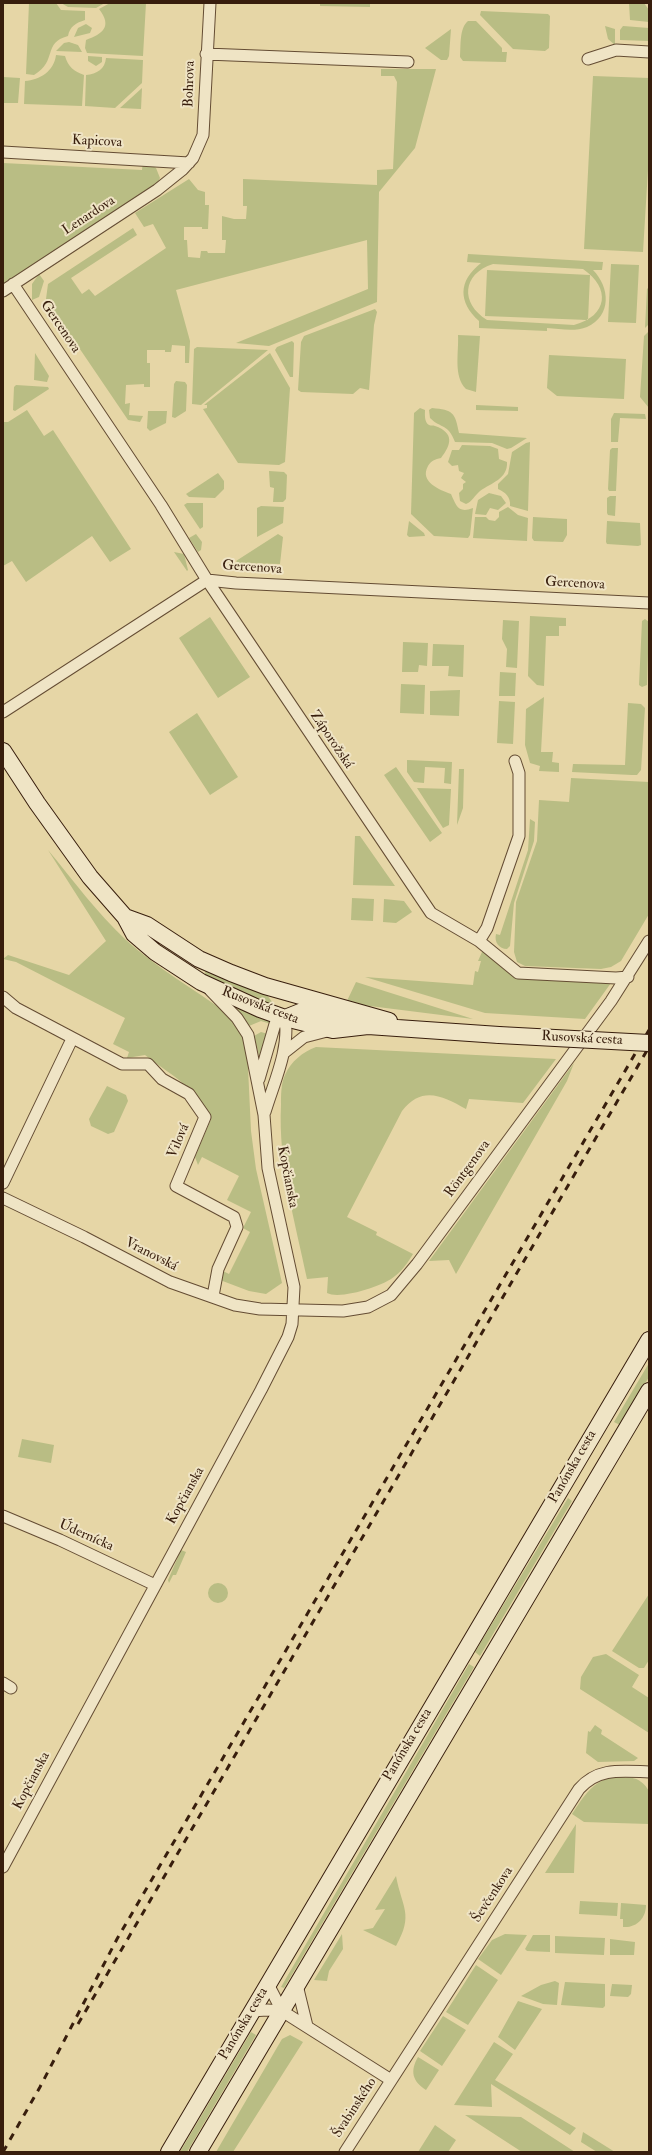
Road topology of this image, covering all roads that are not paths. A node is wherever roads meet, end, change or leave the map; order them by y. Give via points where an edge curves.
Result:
1 (210, 3) edge
2 (649, 52) edge
3 (206, 54) junction
4 (588, 59) dead end
5 (408, 62) dead end
6 (3, 152) edge
7 (189, 163) junction
8 (13, 284) junction
9 (3, 291) edge
10 (207, 580) junction
11 (649, 603) edge
12 (3, 712) edge
13 (3, 751) edge
14 (515, 761) dead end
15 (126, 917) junction
16 (479, 941) junction
17 (649, 941) edge
18 (628, 977) junction
19 (201, 982) junction
20 (265, 986) junction
21 (3, 997) edge
22 (286, 1018) junction
23 (368, 1026) junction
24 (333, 1030) junction
25 (420, 1030) junction
26 (72, 1039) junction
27 (649, 1043) edge
28 (285, 1052) junction
29 (258, 1080) junction
30 (264, 1115) junction
31 (3, 1182) edge
32 (3, 1198) edge
33 (213, 1296) junction
34 (293, 1310) junction
35 (649, 1340) edge
36 (649, 1391) edge
37 (3, 1516) edge
38 (155, 1585) junction
39 (649, 1772) edge
40 (3, 1867) edge
41 (268, 1984) junction
42 (297, 1985) junction
43 (252, 2011) junction
44 (282, 2011) junction
45 (307, 2026) junction
46 (391, 2080) junction
47 (169, 2152) edge
48 (198, 2152) edge
49 (345, 2152) edge

1 - 3 street, Bohrova
2 - 4 street via 616,50
3 - 5 street
3 - 7 street, Bohrova via 203,135 197,152
6 - 7 street, Kapicova
7 - 8 street, Lenardova via 150,195
8 - 9 street, Lenardova
8 - 10 street, Gercenova via 161,505
10 - 11 street, Gercenova
10 - 12 street
10 - 16 street, Záporožská via 431,913
13 - 15 main road, Rusovská cesta via 37,804 90,877
14 - 16 street via 519,773 519,836 487,928
15 - 19 main road, Rusovská cesta via 134,934 155,952
15 - 20 main road, Rusovská cesta via 147,925 199,959
16 - 18 street via 514,971 524,975
17 - 18 street, Röntgenova
18 - 34 street, Röntgenova via 395,1291 383,1300 363,1308 333,1312
19 - 22 main road, Rusovská cesta via 236,999
19 - 29 street, Kopčianska via 237,1018 248,1035
20 - 22 main road via 283,1003
20 - 25 main road, Rusovská cesta
21 - 26 street, Vilová via 16,1008
22 - 23 main road via 305,1010
22 - 24 main road, Rusovská cesta
22 - 28 street, Kopčianska
22 - 29 street, Kopčianska via 275,1024
23 - 24 main road, Rusovská cesta
23 - 25 main road, Rusovská cesta
24 - 28 street, Kopčianska via 304,1037
25 - 27 main road, Rusovská cesta, bridge
26 - 31 street
26 - 33 street, Vilová via 122,1064 148,1064 162,1079 189,1094 205,1117 176,1186 234,1217 237,1227 218,1269
28 - 30 street, Kopčianska
29 - 30 street, Kopčianska
30 - 34 street, Kopčianska via 268,1168 293,1279
32 - 33 street, Vranovská via 170,1282
33 - 34 street, Vranovská via 235,1305
34 - 38 street, Kopčianska via 288,1337
35 - 41 main road, Panónska cesta
36 - 42 main road, Panónska cesta
37 - 38 street, Údernícka
38 - 40 street, Kopčianska
39 - 46 street, Ševčenkova via 603,1772 582,1786
41 - 43 main road, Panónska cesta
41 - 44 street
42 - 44 main road, Panónska cesta
42 - 45 street
43 - 44 street
43 - 47 main road, Panónska cesta
44 - 45 street
44 - 48 main road, Panónska cesta
45 - 46 street
46 - 49 street, Švabinského

